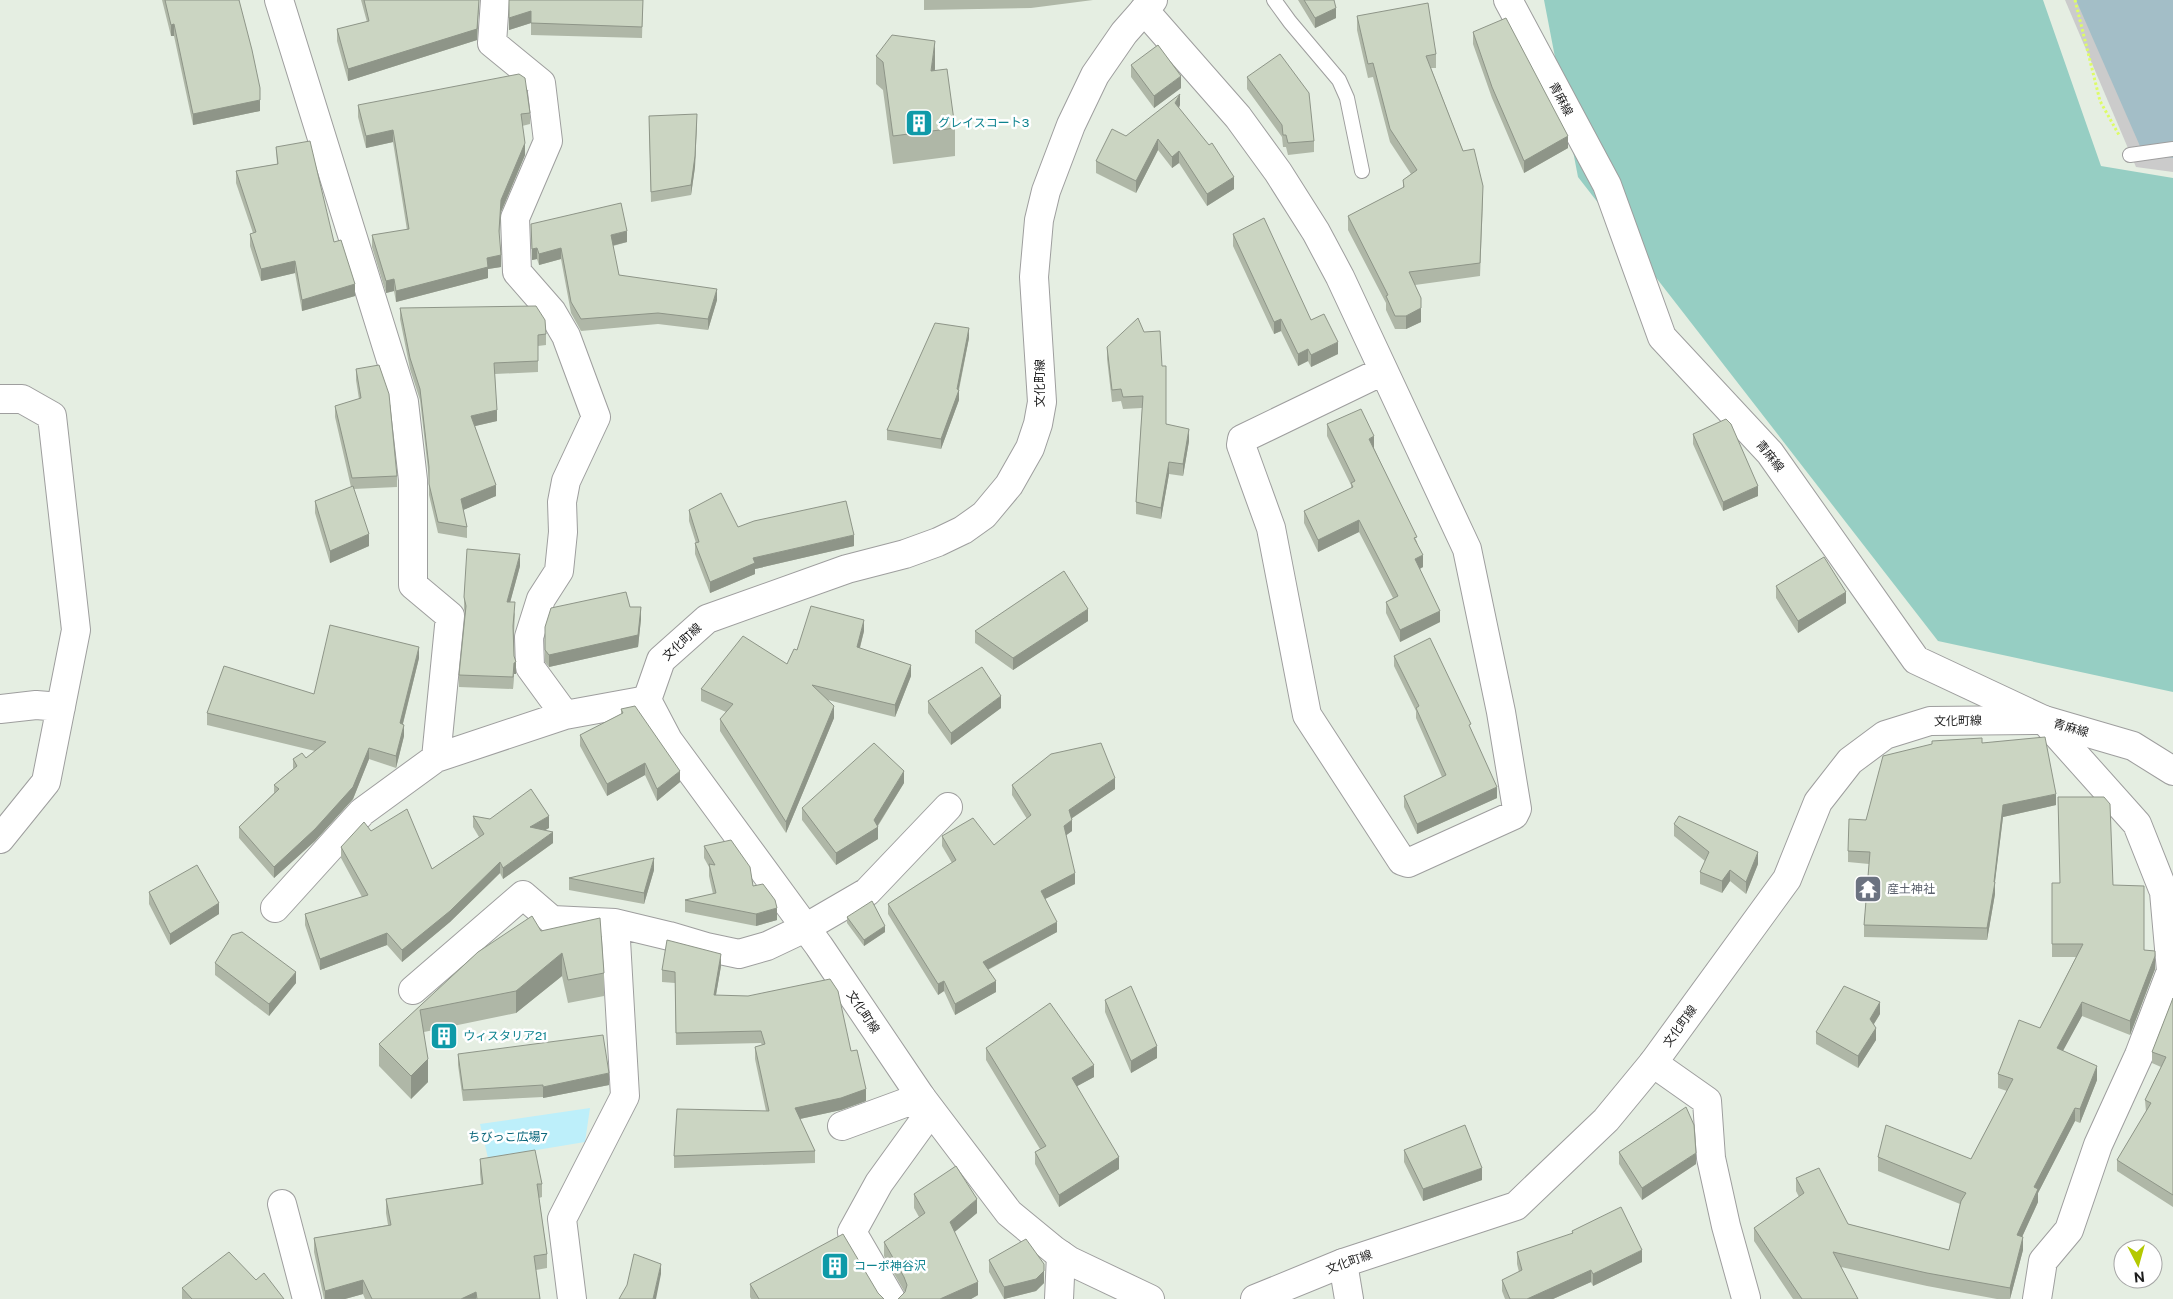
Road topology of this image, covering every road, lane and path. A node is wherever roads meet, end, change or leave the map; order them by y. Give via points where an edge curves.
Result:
1 (279, 0) edge
2 (494, 0) edge
3 (1274, 0) edge
4 (1508, 0) edge
5 (2075, 0) edge
6 (1149, 5) edge
7 (2173, 149) edge
8 (2130, 155) joint
9 (1362, 171) dead end
10 (1383, 371) junction
11 (0, 398) edge
12 (647, 700) junction
13 (61, 707) junction
14 (0, 709) edge
15 (564, 715) junction
16 (2044, 720) junction
17 (436, 758) junction
18 (2173, 771) edge
19 (948, 806) dead end
20 (0, 839) edge
21 (275, 908) dead end
22 (614, 923) junction
23 (805, 928) junction
24 (413, 990) dead end
25 (1653, 1063) junction
26 (926, 1104) junction
27 (842, 1126) dead end
28 (282, 1204) dead end
29 (1061, 1255) junction
30 (1343, 1263) junction
31 (1746, 1298) dead end
32 (307, 1299) edge
33 (572, 1299) edge
34 (891, 1299) edge
35 (1059, 1299) edge
36 (1150, 1299) edge
37 (1255, 1299) edge
38 (1350, 1299) edge
39 (2037, 1299) edge

1 - 17 street via 404,402 414,480 413,585 450,616
2 - 15 street via 492,43 541,83 548,141 515,218 517,272 552,312 566,336 596,417 566,481 559,571 541,600 530,637 530,667
3 - 9 lane via 1339,80
4 - 16 street, 青麻線 via 1607,185 1662,337 1770,453 1916,660
5 - 8 path via 2100,100
6 - 10 street via 1278,172 1316,232
6 - 12 street, 文化町線 via 1095,75 1071,125 1046,191 1039,220 1034,277 1042,402 1030,448 1009,486 984,515 938,542 707,619 661,660
7 - 8 lane
10 - 10 street via 1467,549 1501,712 1517,809 1514,815 1408,863 1402,861 1307,715 1270,528 1241,445 1242,439
11 - 13 street via 22,399 52,416 76,630
12 - 15 street
12 - 23 street, 文化町線 via 668,740
13 - 14 street via 36,705
13 - 20 street via 46,782
15 - 17 street
16 - 18 street, 青麻線 via 2133,746
16 - 25 street, 文化町線 via 1930,722 1885,735 1850,761 1818,802 1786,879
16 - 39 street via 2137,824 2164,892 2171,971 2139,1055 2098,1145 2069,1230 2043,1261
17 - 21 street via 362,812
19 - 23 street via 867,892
22 - 23 street via 739,954 767,946
22 - 24 street via 552,920 523,895
22 - 33 street via 625,1096 562,1220
23 - 26 street, 文化町線
25 - 30 street, 文化町線 via 1606,1120 1516,1206
25 - 31 street via 1707,1101 1711,1158
26 - 27 street
26 - 29 street, 文化町線 via 1009,1213
26 - 34 street via 852,1232
28 - 32 street
29 - 35 street
29 - 36 street, 文化町線
30 - 37 street, 文化町線
30 - 38 street

